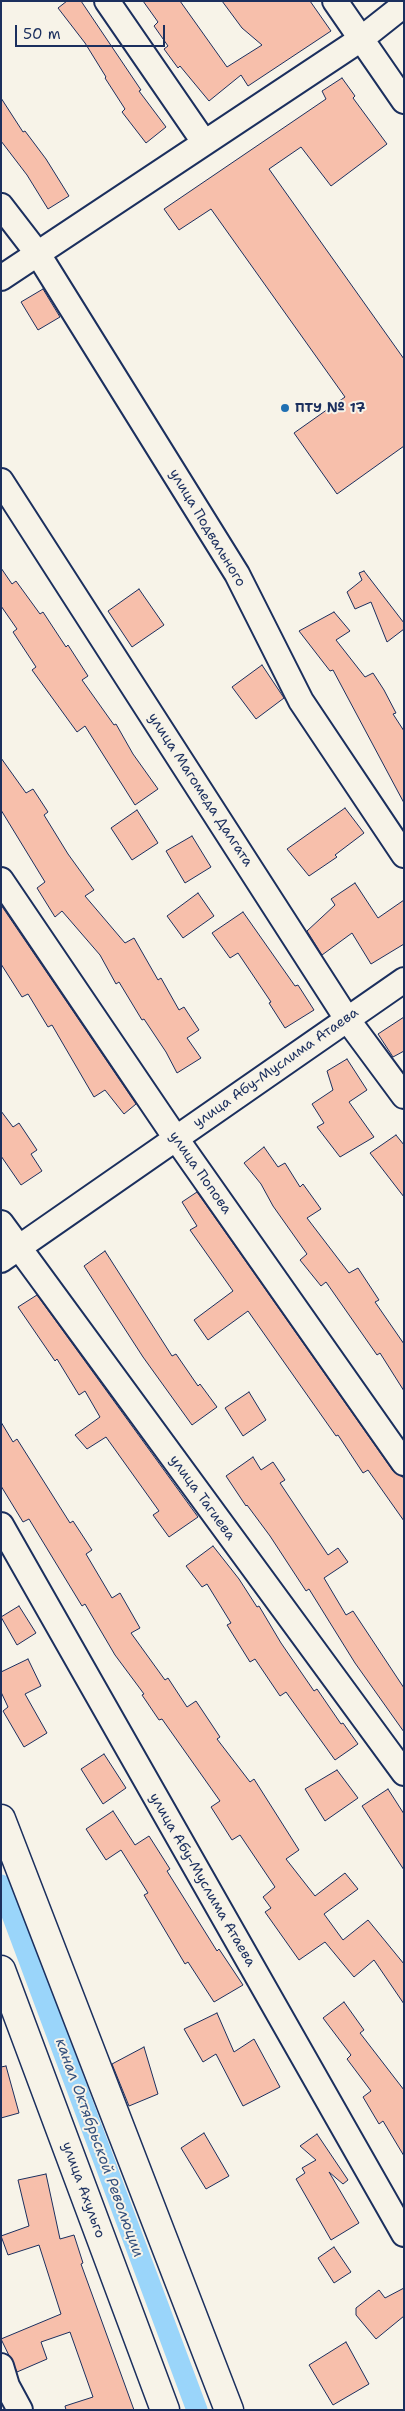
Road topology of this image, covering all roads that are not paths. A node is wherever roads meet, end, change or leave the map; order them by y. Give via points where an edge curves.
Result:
1 (107, 1) edge
2 (335, 1) edge
3 (404, 5) edge
4 (362, 39) junction
5 (404, 101) edge
6 (204, 142) junction
7 (1, 206) edge
8 (38, 254) junction
9 (1, 278) edge
10 (1, 481) edge
11 (404, 855) edge
12 (1, 880) edge
13 (404, 980) edge
14 (347, 1019) junction
15 (404, 1096) edge
16 (176, 1137) junction
17 (1, 1223) edge
18 (10, 1255) edge
19 (404, 1462) edge
20 (1, 1525) edge
21 (404, 1772) edge
22 (1, 1819) edge
23 (1, 1970) edge
24 (404, 2234) edge
25 (1, 2366) edge
26 (20, 2410) edge
27 (165, 2410) edge
28 (229, 2410) edge

1 - 6 street
2 - 4 street
3 - 4 street
4 - 5 street
4 - 6 street
6 - 8 street
7 - 8 street, улица Подвального
8 - 9 street
8 - 11 street, улица Подвального via 237,574 301,701
10 - 14 street, улица Магомеда Далгата
12 - 16 street, улица Попова
13 - 14 street, улица Абу-Муслима Атаева
14 - 15 street, улица Магомеда Далгата
14 - 16 street, улица Абу-Муслима Атаева
16 - 18 street, улица Абу-Муслима Атаева
16 - 19 street, улица Попова
17 - 18 street, улица Тагиева
18 - 21 street, улица Тагиева
20 - 24 street, улица Абу-Муслима Атаева
22 - 28 main road
23 - 27 main road, улица Ахульго
25 - 26 street

